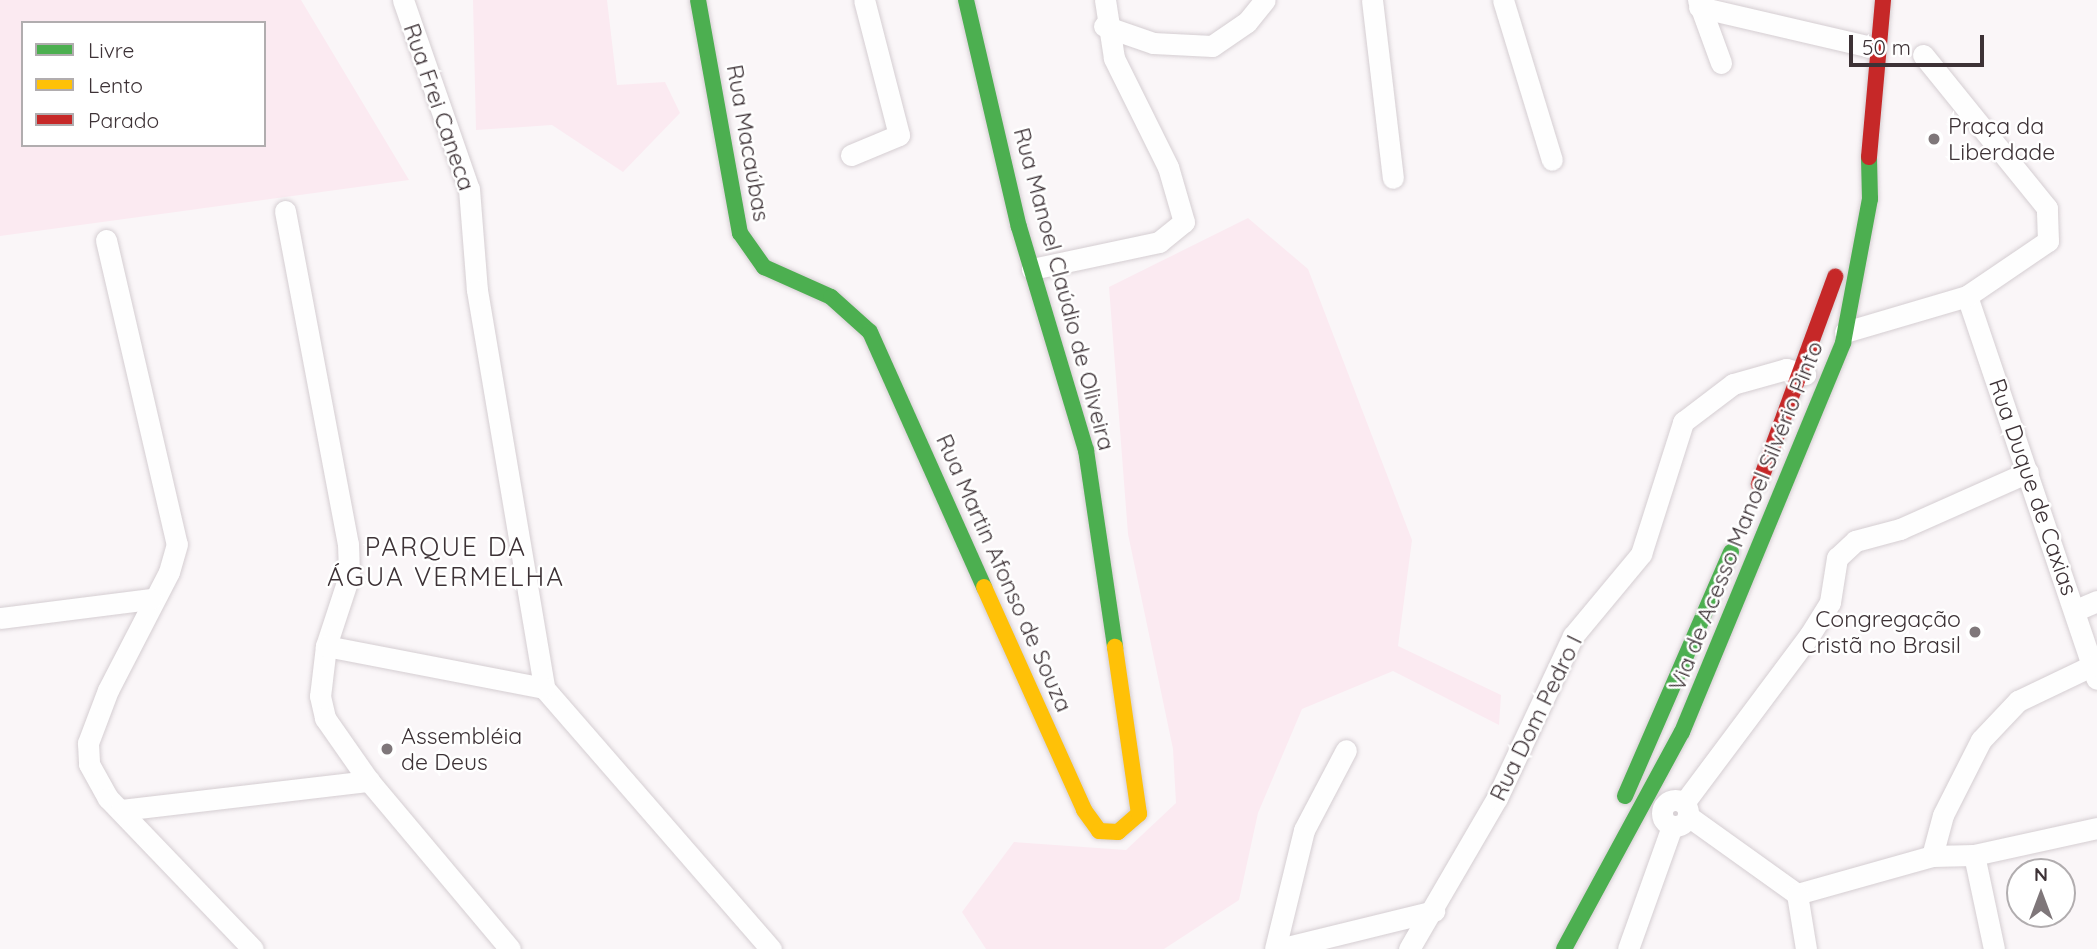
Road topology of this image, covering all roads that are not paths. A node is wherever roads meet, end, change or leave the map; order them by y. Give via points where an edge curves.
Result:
1 (403, 0) edge
2 (698, 0) edge
3 (864, 0) edge
4 (966, 0) edge
5 (1105, 0) edge
6 (1265, 0) edge
7 (1372, 0) edge
8 (1503, 0) edge
9 (1883, 0) edge
10 (1699, 4) edge
11 (1104, 26) junction
12 (1875, 48) junction
13 (1923, 55) dead end
14 (1721, 63) dead end
15 (1869, 121) junction
16 (851, 155) dead end
17 (1552, 160) dead end
18 (1393, 178) dead end
19 (1851, 194) dead end
20 (285, 211) dead end
21 (106, 240) dead end
22 (1838, 262) dead end
23 (1032, 269) junction
24 (1967, 296) junction
25 (857, 316) joint
26 (1845, 332) junction
27 (1805, 374) junction
28 (1793, 467) junction
29 (2028, 472) junction
30 (1750, 507) dead end
31 (1740, 531) dead end
32 (151, 599) junction
33 (2097, 601) edge
34 (2076, 610) junction
35 (0, 618) edge
36 (326, 646) junction
37 (2094, 672) edge
38 (544, 688) junction
39 (1346, 750) dead end
40 (1638, 762) junction
41 (1656, 777) junction
42 (369, 781) junction
43 (1644, 799) junction
44 (121, 810) junction
45 (1676, 812) junction
46 (2097, 828) edge
47 (1118, 832) joint
48 (1974, 855) junction
49 (1932, 856) junction
50 (1797, 894) junction
51 (1585, 904) junction
52 (1434, 911) junction
53 (1334, 945) edge
54 (253, 949) edge
55 (510, 949) edge
56 (771, 949) edge
57 (1277, 949) edge
58 (1409, 949) edge
59 (1564, 949) edge
60 (1628, 949) edge
61 (1806, 949) edge
62 (1994, 949) edge

1 - 38 street, Rua Frei Caneca via 460,154
2 - 25 main road, Rua Macaúbas via 740,233 764,267
3 - 16 street via 899,135
4 - 23 main road, Rua Manoel Claúdio de Oliveira
5 - 11 street
6 - 11 street via 1247,22 1212,46 1164,45
7 - 18 street
8 - 17 street
9 - 12 main road, Via de Acesso Manoel Silvério Pinto
10 - 12 street
10 - 14 street
11 - 23 street via 1184,212 1179,230 1159,242
12 - 15 main road, Via de Acesso Manoel Silvério Pinto
13 - 24 street via 1953,85 2050,218 2048,241 2038,252
15 - 19 main road, Via de Acesso Manoel Silvério Pinto
15 - 26 main road, Via de Acesso Manoel Silvério Pinto via 1870,199
20 - 36 street via 346,521 349,576
21 - 32 street via 176,526 169,572
22 - 27 main road, Via de Acesso Manoel Silvério Pinto
23 - 47 main road, Rua Manoel Claúdio de Oliveira via 1086,450 1121,675 1139,814
24 - 26 street
24 - 29 street, Rua Duque de Caxias
25 - 47 main road, Rua Martin Afonso de Souza via 879,347 1084,810 1099,831
26 - 28 main road, Via de Acesso Manoel Silvério Pinto
27 - 28 main road via 1815,387
27 - 30 main road, Via de Acesso Manoel Silvério Pinto
27 - 52 street, Rua Dom Pedro I via 1786,369 1733,384 1683,422 1641,554 1567,646 1497,798
28 - 41 main road, Via de Acesso Manoel Silvério Pinto via 1682,732
29 - 34 street, Rua Duque de Caxias
29 - 45 street via 1900,530 1864,537 1837,558 1830,602 1809,636
31 - 40 main road, Via de Acesso Manoel Silvério Pinto
32 - 35 street
32 - 44 street via 88,743 89,764
33 - 34 street
34 - 37 street, Rua Duque de Caxias
36 - 38 street
36 - 42 street via 320,696 325,718
37 - 49 street via 2018,701 1981,740 1943,815
38 - 56 street
39 - 57 street via 1304,830
40 - 43 main road
40 - 51 main road, Via de Acesso Manoel Silvério Pinto
41 - 43 main road, Via de Acesso Manoel Silvério Pinto
41 - 45 street
42 - 44 street
42 - 55 street
43 - 45 street
43 - 51 main road, Via de Acesso Manoel Silvério Pinto
44 - 54 street
45 - 50 street
45 - 60 street
46 - 48 street
48 - 49 street
48 - 62 street
49 - 50 street
50 - 61 street
51 - 59 main road, Via de Acesso Manoel Silvério Pinto
52 - 53 street
52 - 58 street, Rua Dom Pedro I
53 - 57 street

